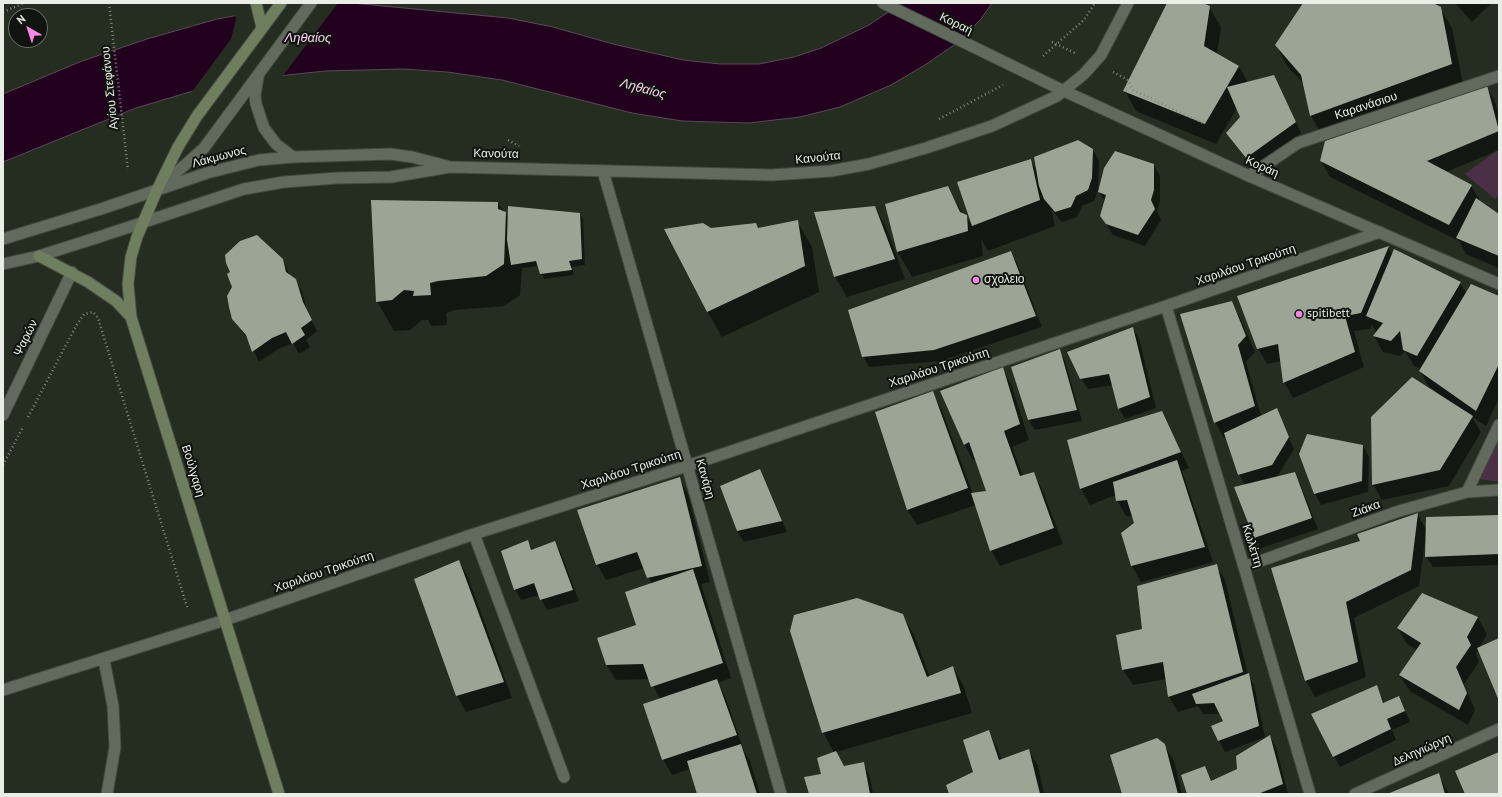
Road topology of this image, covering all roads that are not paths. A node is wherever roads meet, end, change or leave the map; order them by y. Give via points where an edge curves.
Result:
1 (256, 3) edge
2 (281, 3) edge
3 (311, 3) edge
4 (883, 3) edge
5 (1128, 3) edge
6 (262, 28) junction
7 (1020, 70) joint
8 (261, 72) junction
9 (1499, 76) edge
10 (1064, 91) junction
11 (293, 157) junction
12 (450, 167) junction
13 (603, 171) junction
14 (1249, 176) junction
15 (157, 190) junction
16 (142, 223) junction
17 (1380, 232) junction
18 (3, 239) edge
19 (38, 256) junction
20 (3, 264) edge
21 (72, 272) junction
22 (1499, 284) edge
23 (1166, 306) junction
24 (131, 317) junction
25 (3, 415) edge
26 (1499, 425) edge
27 (687, 466) junction
28 (1499, 490) edge
29 (1467, 492) junction
30 (474, 534) junction
31 (1244, 567) junction
32 (225, 620) junction
33 (104, 660) junction
34 (3, 690) edge
35 (1499, 729) edge
36 (564, 776) dead end
37 (107, 794) edge
38 (279, 794) edge
39 (781, 794) edge
40 (1310, 794) edge
41 (1355, 794) edge

1 - 6 main road
2 - 6 main road, Βούλγαρη
3 - 8 street
4 - 7 street, Κοραή
5 - 10 street, Κανούτα via 1104,50
6 - 15 main road, Βούλγαρη via 192,124
7 - 10 street, Κοράη
8 - 11 street via 255,94 256,104 269,136
8 - 15 street via 204,148
9 - 14 street, Καρανάσιου via 1298,143
10 - 13 street, Κανούτα via 992,126 926,148 852,168 772,175
10 - 14 street, Κοράη
11 - 12 street, Λάκμωνος via 390,154
11 - 15 street, Λάκμωνος via 259,160 207,172
12 - 13 street, Κανούτα
12 - 16 street via 391,177 337,178 259,186 214,198
13 - 27 street, Κανάρη
14 - 17 street, Κοράη
15 - 16 main road, Βούλγαρη
15 - 18 street, Λάκμωνος
16 - 19 street
16 - 24 main road, Βούλγαρη via 133,247 129,273
17 - 22 street, Κοράη
17 - 23 street, Χαριλάου Τρικούπη
19 - 20 street
19 - 21 main road
21 - 24 main road via 116,301
21 - 25 street, Ψαρών
23 - 27 street, Χαριλάου Τρικούπη
23 - 31 street, Κωλέττη
24 - 32 main road, Βούλγαρη
26 - 29 street
27 - 30 street, Χαριλάου Τρικούπη
27 - 39 street, Κανάρη
28 - 29 street, Ζιάκα
29 - 31 street, Ζιάκα via 1399,510
30 - 32 street, Χαριλάου Τρικούπη
30 - 36 street
31 - 40 street, Κωλέττη
32 - 33 street, Χαριλάου Τρικούπη
32 - 38 main road, Βούλγαρη
33 - 34 street, Χαριλάου Τρικούπη
33 - 37 street via 113,706 114,747
35 - 41 street, Δεληγιώργη

